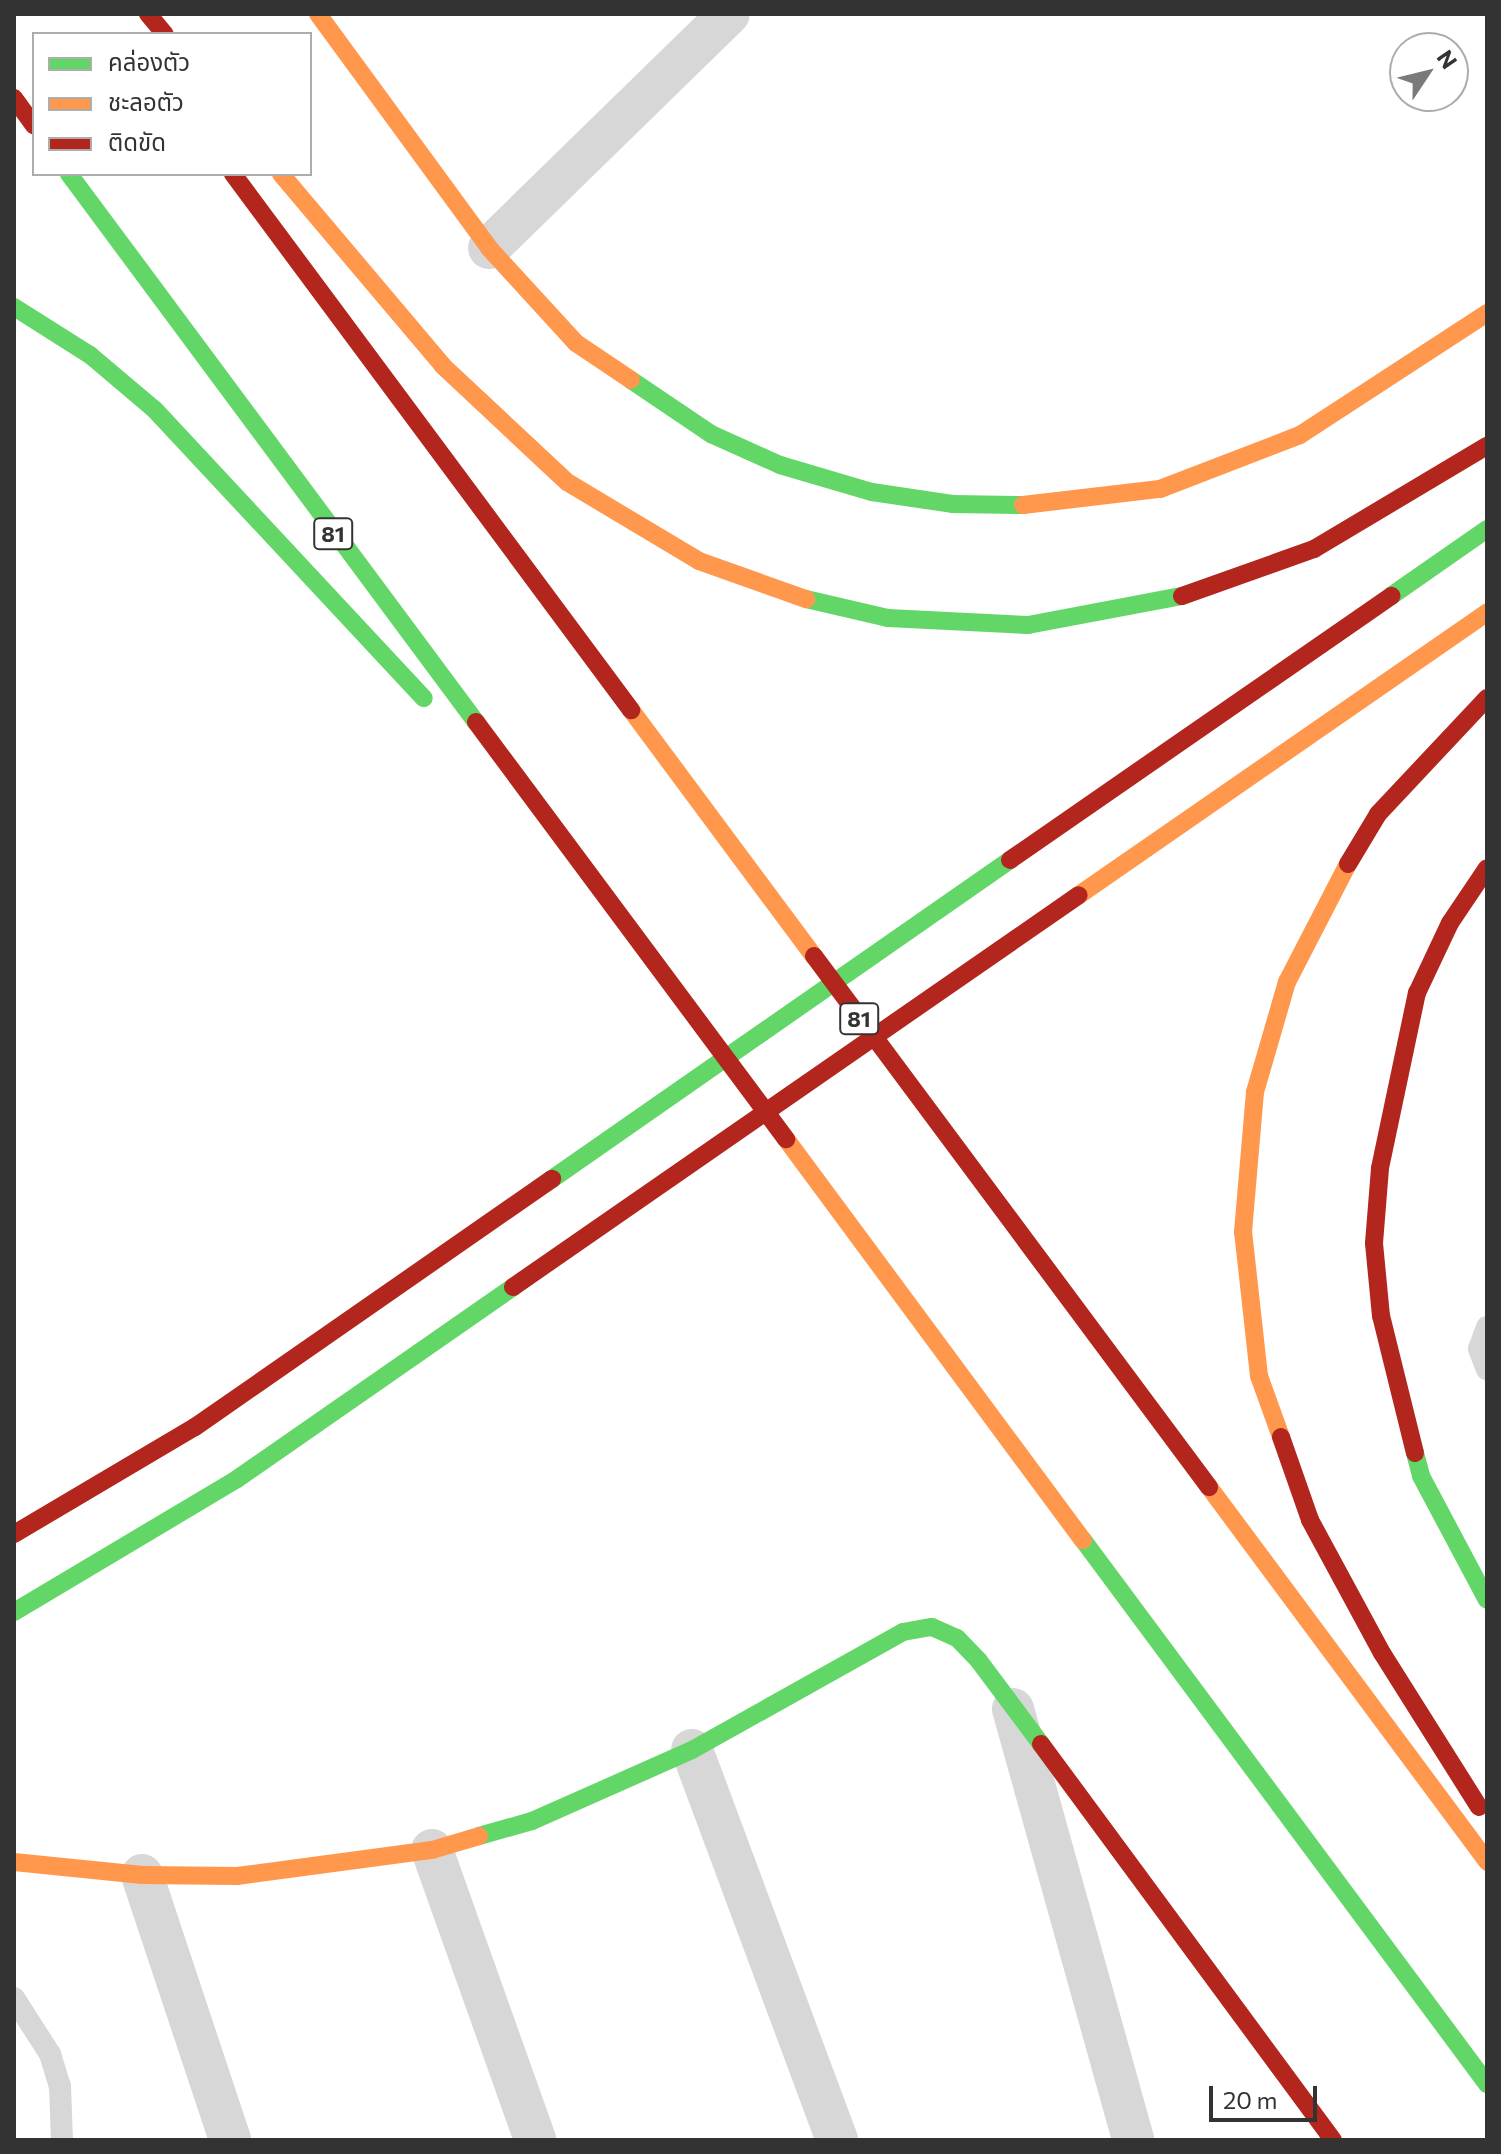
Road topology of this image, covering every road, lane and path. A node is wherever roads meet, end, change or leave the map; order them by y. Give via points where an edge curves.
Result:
1 (148, 14) edge
2 (318, 14) edge
3 (729, 14) edge
4 (163, 32) edge
5 (14, 98) edge
6 (32, 123) edge
7 (70, 176) edge
8 (234, 176) edge
9 (283, 176) edge
10 (489, 248) junction
11 (14, 307) edge
12 (1487, 313) edge
13 (1487, 446) edge
14 (1487, 529) edge
15 (1487, 612) edge
16 (1487, 698) edge
17 (439, 714) dead end
18 (471, 750) dead end
19 (1487, 868) edge
20 (600, 892) junction
21 (1487, 1327) edge
22 (1487, 1370) edge
23 (14, 1534) edge
24 (1487, 1600) edge
25 (14, 1612) edge
26 (1011, 1703) junction
27 (692, 1750) junction
28 (1487, 1821) edge
29 (432, 1850) junction
30 (14, 1862) edge
31 (1487, 1862) edge
32 (142, 1875) junction
33 (14, 1998) edge
34 (1487, 2084) edge
35 (62, 2140) edge
36 (230, 2140) edge
37 (535, 2140) edge
38 (837, 2140) edge
39 (1133, 2140) edge
40 (1333, 2140) edge

1 - 4 main road
2 - 10 main road
3 - 10 street
5 - 6 main road
7 - 20 main road, 81
8 - 31 main road, 81
9 - 13 main road via 443,366 567,482 699,561 819,603 888,618 1014,625 1170,600 1314,549
10 - 12 main road via 576,343 682,418 826,480 952,504 1036,505 1117,497 1239,463 1341,411
11 - 17 main road via 90,355 155,410
14 - 23 main road via 195,1427
15 - 25 main road via 237,1479 158,1532
16 - 28 main road via 1378,814 1312,923 1287,982 1255,1092 1243,1219 1259,1376 1304,1505 1382,1653
18 - 20 main road
19 - 24 main road via 1450,923 1417,993 1380,1168 1374,1243 1381,1316 1421,1476
20 - 34 main road, 81
21 - 22 lane via 1479,1349
26 - 27 main road via 957,1638 932,1627 903,1632
26 - 39 street
26 - 40 main road
27 - 29 main road via 532,1821
27 - 38 street
29 - 32 main road via 237,1876
29 - 37 street
30 - 32 main road
32 - 36 street
33 - 35 lane via 50,2054 60,2086

